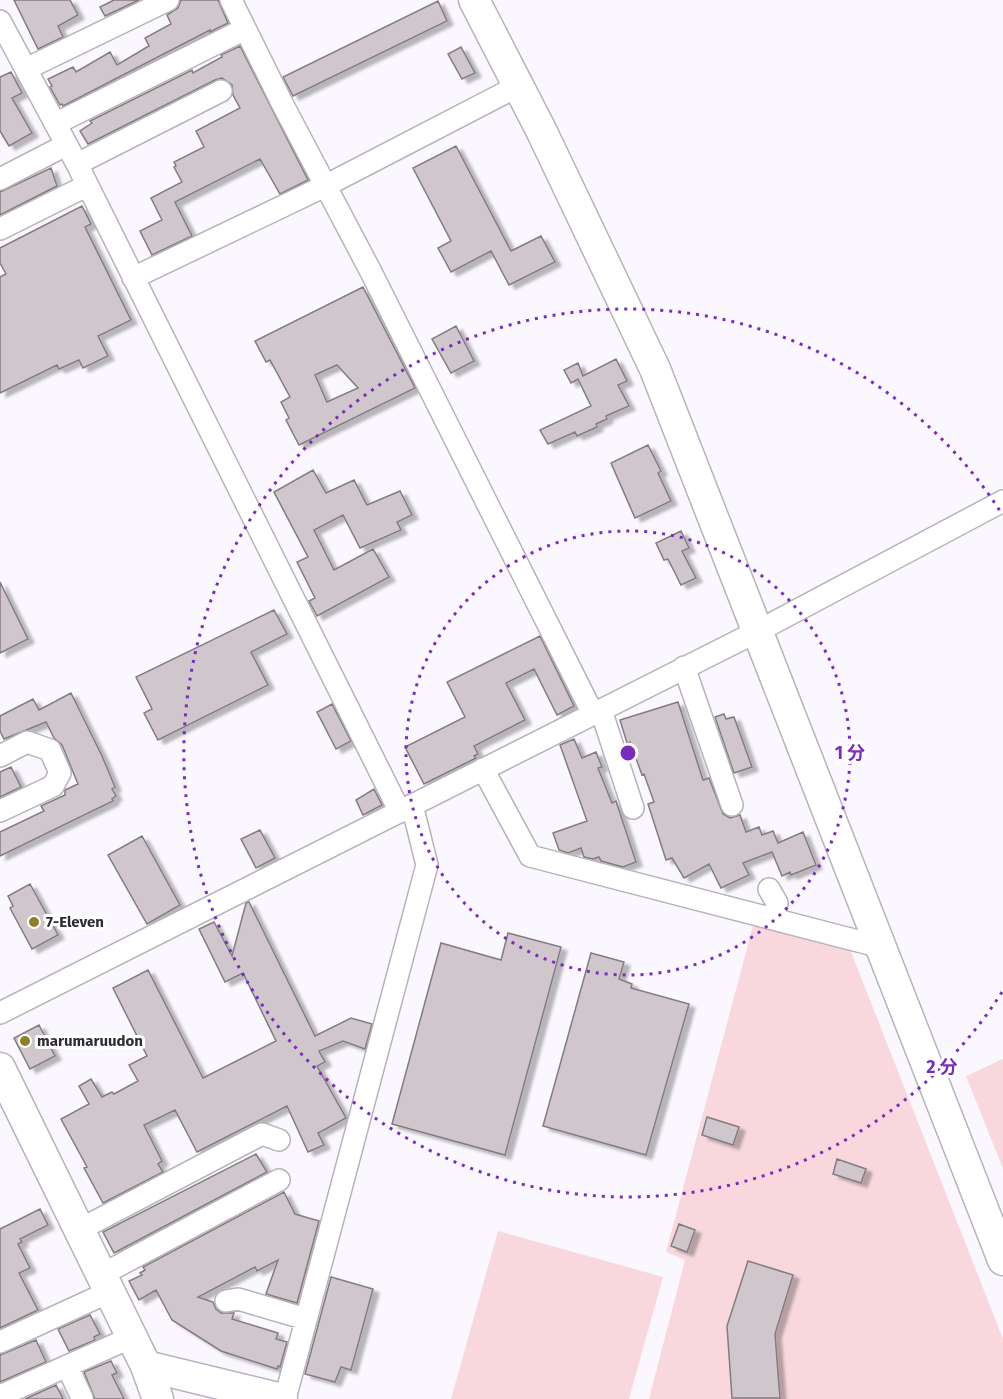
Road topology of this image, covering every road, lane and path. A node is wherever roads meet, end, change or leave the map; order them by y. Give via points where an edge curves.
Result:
1 (168, 0) edge
2 (231, 0) edge
3 (474, 0) edge
4 (245, 29) junction
5 (3, 34) edge
6 (26, 69) junction
7 (518, 86) junction
8 (221, 91) dead end
9 (55, 124) junction
10 (66, 145) junction
11 (77, 164) junction
12 (0, 179) edge
13 (86, 186) junction
14 (325, 186) junction
15 (0, 229) edge
16 (133, 278) junction
17 (1003, 501) edge
18 (758, 631) junction
19 (684, 667) junction
20 (597, 712) junction
21 (0, 756) edge
22 (483, 769) junction
23 (635, 794) dead end
24 (732, 805) dead end
25 (406, 809) junction
26 (0, 812) edge
27 (769, 889) dead end
28 (774, 920) junction
29 (881, 947) junction
30 (0, 1013) edge
31 (0, 1068) edge
32 (279, 1140) dead end
33 (279, 1180) dead end
34 (79, 1230) junction
35 (1003, 1260) edge
36 (105, 1283) junction
37 (226, 1301) dead end
38 (306, 1319) junction
39 (132, 1337) junction
40 (0, 1342) edge
41 (67, 1366) junction
42 (146, 1366) junction
43 (0, 1396) edge
44 (82, 1398) edge
45 (158, 1399) edge
46 (283, 1399) edge

1 - 6 street
2 - 4 street
3 - 7 street
4 - 9 street
4 - 14 street
5 - 6 street
6 - 9 street
7 - 14 street
7 - 18 street via 655,369
8 - 11 street
9 - 10 street
10 - 11 street
10 - 12 street
11 - 13 street
13 - 15 street
13 - 16 street
14 - 16 street
14 - 20 street
16 - 25 street
17 - 18 street
18 - 19 street
18 - 29 street
19 - 20 street
19 - 24 street
20 - 22 street
20 - 23 street
21 - 26 street via 27,742 50,750 60,773 53,786
22 - 25 street
22 - 28 street via 531,856
25 - 30 street
25 - 38 street via 427,865
27 - 28 street via 777,903
28 - 29 street
29 - 35 street
31 - 34 street
32 - 34 street via 262,1134
33 - 36 street
34 - 36 street
36 - 39 street
36 - 40 street
37 - 38 street via 238,1299
38 - 46 street
39 - 41 street
39 - 42 street
41 - 43 street
41 - 44 street
42 - 45 street
42 - 46 street

